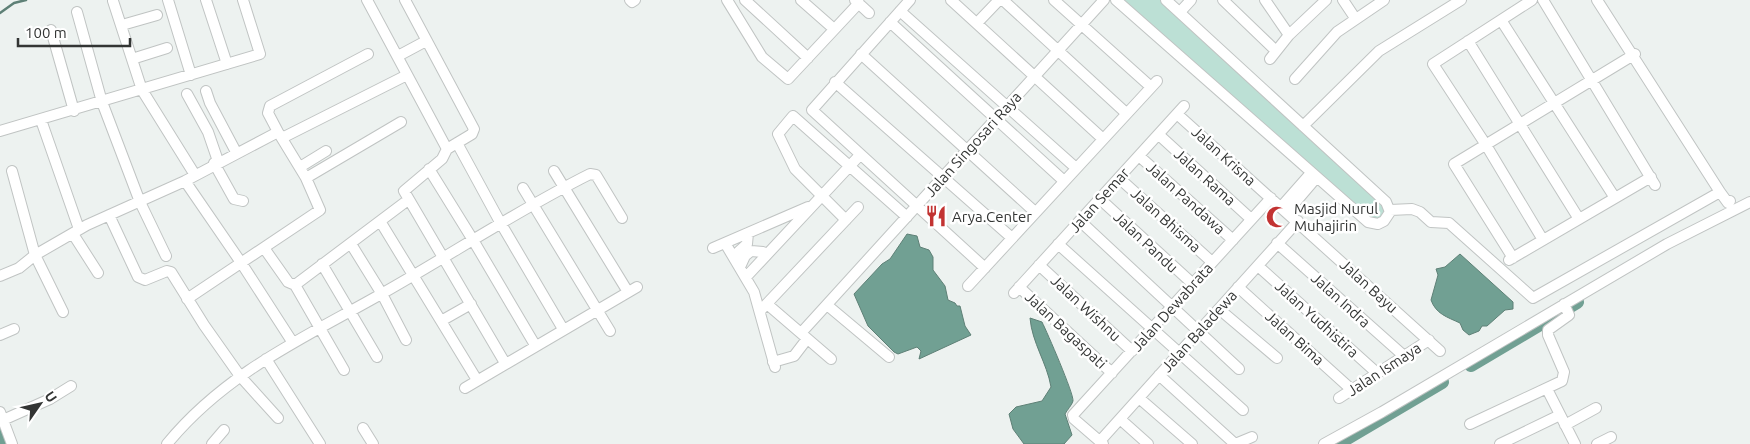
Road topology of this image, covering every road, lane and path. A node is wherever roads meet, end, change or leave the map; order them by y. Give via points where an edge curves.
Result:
1 (168, 0) edge
2 (206, 0) edge
3 (243, 0) edge
4 (367, 0) edge
5 (405, 0) edge
6 (630, 0) edge
7 (635, 0) edge
8 (727, 0) edge
9 (745, 0) edge
10 (801, 0) edge
11 (910, 0) edge
12 (950, 0) edge
13 (1001, 0) edge
14 (1054, 0) edge
15 (1102, 0) edge
16 (1116, 0) edge
17 (1191, 0) edge
18 (1223, 0) edge
19 (1265, 0) edge
20 (1308, 0) edge
21 (1326, 0) edge
22 (1343, 0) edge
23 (1384, 0) edge
24 (1455, 0) edge
25 (1461, 0) edge
26 (1532, 0) edge
27 (1543, 0) edge
28 (1597, 0) edge
29 (1601, 0) edge
30 (113, 1) edge
31 (857, 2) edge
32 (1175, 5) edge
33 (1314, 9) junction
34 (900, 11) junction
35 (77, 12) dead end
36 (869, 13) dead end
37 (157, 15) dead end
38 (1355, 18) junction
39 (1501, 20) junction
40 (890, 22) junction
41 (977, 23) junction
42 (1082, 23) junction
43 (122, 25) junction
44 (51, 30) dead end
45 (834, 30) junction
46 (1288, 35) junction
47 (426, 41) junction
48 (1468, 41) junction
49 (167, 48) dead end
50 (1058, 50) junction
51 (368, 54) dead end
52 (861, 54) junction
53 (1634, 55) junction
54 (398, 56) junction
55 (808, 58) junction
56 (132, 59) junction
57 (227, 64) junction
58 (407, 74) junction
59 (1035, 75) junction
60 (191, 76) junction
61 (1295, 79) dead end
62 (1592, 80) junction
63 (835, 82) junction
64 (142, 90) junction
65 (206, 91) dead end
66 (188, 94) dead end
67 (102, 102) junction
68 (1554, 103) junction
69 (1007, 106) junction
70 (1181, 110) joint
71 (74, 111) junction
72 (1126, 113) junction
73 (996, 118) junction
74 (41, 120) junction
75 (402, 122) dead end
76 (1301, 124) junction
77 (1520, 124) junction
78 (0, 131) edge
79 (280, 135) junction
80 (1159, 135) junction
81 (1103, 138) junction
82 (457, 143) junction
83 (1486, 145) junction
84 (447, 149) junction
85 (967, 150) junction
86 (326, 151) dead end
87 (236, 152) junction
88 (860, 155) junction
89 (1139, 156) junction
90 (216, 162) junction
91 (850, 166) junction
92 (300, 167) junction
93 (1076, 168) junction
94 (428, 170) junction
95 (12, 171) dead end
96 (554, 171) dead end
97 (195, 175) junction
98 (1314, 176) junction
99 (943, 177) junction
100 (306, 178) junction
101 (1119, 178) junction
102 (1064, 180) junction
103 (185, 181) junction
104 (523, 188) dead end
105 (564, 188) junction
106 (1720, 192) junction
107 (822, 195) junction
108 (1270, 198) junction
109 (1615, 198) junction
110 (1100, 199) junction
111 (408, 200) junction
112 (243, 201) dead end
113 (140, 202) junction
114 (1750, 202) edge
115 (533, 204) junction
116 (813, 205) junction
117 (916, 206) junction
118 (1732, 206) junction
119 (858, 207) dead end
120 (1284, 209) junction
121 (1390, 210) junction
122 (1036, 212) junction
123 (109, 215) junction
124 (907, 217) junction
125 (622, 218) dead end
126 (783, 218) junction
127 (1252, 219) junction
128 (1579, 219) junction
129 (846, 220) junction
130 (380, 221) junction
131 (1080, 221) junction
132 (1298, 221) junction
133 (500, 222) junction
134 (791, 229) junction
135 (76, 231) junction
136 (748, 233) junction
137 (1012, 238) junction
138 (473, 240) junction
139 (1233, 240) junction
140 (1543, 240) junction
141 (725, 243) junction
142 (1277, 243) junction
143 (350, 244) junction
144 (1058, 244) junction
145 (264, 248) junction
146 (713, 248) dead end
147 (35, 255) junction
148 (166, 256) dead end
149 (733, 256) junction
150 (765, 256) junction
151 (443, 258) junction
152 (1212, 262) junction
153 (242, 264) junction
154 (322, 264) junction
155 (1039, 265) junction
156 (1258, 266) junction
157 (740, 267) junction
158 (985, 268) junction
159 (98, 273) dead end
160 (413, 275) junction
161 (0, 276) edge
162 (746, 277) junction
163 (1193, 284) junction
164 (295, 285) junction
165 (968, 286) dead end
166 (1238, 287) junction
167 (1016, 290) joint
168 (382, 294) junction
169 (188, 299) junction
170 (471, 304) junction
171 (827, 305) junction
172 (763, 307) junction
173 (1172, 308) junction
174 (1567, 308) junction
175 (1219, 309) junction
176 (597, 310) junction
177 (349, 311) junction
178 (63, 312) dead end
179 (441, 321) junction
180 (319, 328) junction
181 (14, 329) dead end
182 (563, 329) junction
183 (1152, 329) junction
184 (610, 331) dead end
185 (1198, 331) junction
186 (0, 336) edge
187 (804, 336) junction
188 (406, 340) dead end
189 (1429, 340) junction
190 (292, 343) junction
191 (535, 345) junction
192 (1132, 351) junction
193 (1440, 351) dead end
194 (1178, 354) junction
195 (889, 356) dead end
196 (1404, 356) junction
197 (377, 357) dead end
198 (1276, 358) dead end
199 (266, 359) junction
200 (831, 359) dead end
201 (505, 363) junction
202 (1239, 369) dead end
203 (344, 370) dead end
204 (1112, 373) junction
205 (1377, 374) junction
206 (1159, 375) junction
207 (240, 376) junction
208 (477, 380) junction
209 (70, 386) dead end
210 (465, 388) dead end
211 (1547, 389) junction
212 (1352, 390) junction
213 (1139, 398) junction
214 (1339, 398) dead end
215 (1596, 408) dead end
216 (1243, 410) dead end
217 (1560, 415) junction
218 (2, 416) edge
219 (278, 418) dead end
220 (1120, 419) junction
221 (1470, 424) dead end
222 (1565, 425) junction
223 (362, 428) dead end
224 (224, 430) dead end
225 (1252, 437) dead end
226 (1611, 437) dead end
227 (1101, 443) edge
228 (12, 444) edge
229 (167, 444) edge
230 (212, 444) edge
231 (320, 444) edge
232 (373, 444) edge
233 (1148, 444) edge
234 (1192, 444) edge
235 (1235, 444) edge
236 (1324, 444) edge
237 (1500, 444) edge
238 (1574, 444) edge
239 (1597, 444) edge

1 - 60 street
2 - 57 street
3 - 57 street via 260,54
4 - 54 street
5 - 47 street
6 - 7 street
8 - 55 street via 762,57 788,79
9 - 55 street
10 - 45 street
11 - 34 street
12 - 41 street
13 - 41 street
13 - 50 street
14 - 42 street
15 - 42 street, Jalan Singosari Raya
16 - 98 street
17 - 32 street
18 - 46 street via 1272,54
19 - 46 street
20 - 33 street
21 - 33 street
22 - 38 street
23 - 38 street
24 - 76 street via 1371,53
25 - 76 street via 1379,51
26 - 39 street
27 - 62 street
28 - 53 street
29 - 53 street
30 - 43 street
31 - 36 street
31 - 45 street
32 - 76 street
33 - 46 street
34 - 40 street
34 - 69 street
35 - 67 street
37 - 43 street
38 - 61 street via 1337,32
39 - 48 street
39 - 68 street
40 - 52 street
40 - 73 street
41 - 59 street
42 - 50 street, Jalan Singosari Raya
42 - 72 street via 1154,84
43 - 56 street
44 - 71 street
45 - 55 street
47 - 54 street
47 - 82 street via 474,129 472,134
48 - 77 street
48 - 83 street via 1433,64
49 - 56 street
50 - 59 street, Jalan Singosari Raya
50 - 72 street
51 - 79 street via 270,106 268,113
52 - 63 street
52 - 85 street
53 - 62 street
53 - 106 street
53 - 118 street
54 - 58 street
56 - 64 street
57 - 60 street
58 - 79 street
58 - 84 street
59 - 69 street, Jalan Singosari Raya
59 - 81 street
60 - 64 street
62 - 68 street
62 - 109 street via 1653,181
63 - 88 street via 813,107 813,113
63 - 99 street
64 - 67 street
64 - 97 street
65 - 87 street
66 - 90 street via 208,132
67 - 71 street
67 - 113 street
68 - 77 street
68 - 109 street
69 - 73 street, Jalan Singosari Raya
69 - 93 street
70 - 80 street, Jalan Semar
70 - 108 street, Jalan Krisna
71 - 74 street
72 - 81 street
73 - 85 street, Jalan Singosari Raya
73 - 102 street
74 - 78 street
74 - 135 street
75 - 100 street
76 - 121 street via 1386,202
77 - 83 street
77 - 128 street
79 - 87 street
79 - 92 street
80 - 89 street, Jalan Semar
80 - 127 street, Jalan Rama
81 - 93 street
82 - 84 street
82 - 133 street
83 - 140 street
83 - 140 street via 1454,164 1511,259
84 - 94 street via 442,159
85 - 99 street, Jalan Singosari Raya
85 - 122 street
86 - 92 street
87 - 90 street
88 - 91 street
88 - 117 street
89 - 101 street, Jalan Semar
89 - 139 street, Jalan Pandawa
90 - 97 street
90 - 112 street via 234,199
91 - 107 street
91 - 107 street via 796,117 791,118 779,131 780,138 795,168
91 - 124 street
92 - 100 street
93 - 102 street
94 - 111 street via 404,189
94 - 138 street
95 - 147 street
96 - 105 street
97 - 103 street
98 - 120 street
98 - 121 street via 1370,224 1381,223
99 - 117 street, Jalan Singosari Raya
99 - 137 street
100 - 145 street via 320,210
101 - 110 street, Jalan Semar
101 - 152 street, Jalan Bhisma
102 - 122 street
103 - 113 street
103 - 153 street
104 - 115 street
105 - 115 street
105 - 125 street via 594,174
105 - 176 street via 632,289
106 - 118 street
106 - 121 street via 1533,298 1448,223 1431,222 1412,209
107 - 116 street
107 - 129 street
108 - 120 street, Jalan Krisna
108 - 127 street, Jalan Dewabrata
109 - 128 street
110 - 131 street, Jalan Semar
110 - 163 street, Jalan Pandu
111 - 130 street
111 - 151 street
113 - 123 street
113 - 148 street
114 - 118 street
115 - 133 street
115 - 176 street
116 - 126 street
116 - 134 street
117 - 124 street, Jalan Singosari Raya
117 - 158 street
118 - 174 street
119 - 129 street
120 - 132 street, Jalan Bayu
122 - 137 street
123 - 135 street
123 - 169 street via 138,278 145,280 170,271
124 - 171 street, Jalan Singosari Raya
126 - 134 street via 784,224
126 - 136 street
127 - 139 street, Jalan Dewabrata
128 - 140 street
129 - 172 street
130 - 143 street
130 - 160 street
131 - 144 street, Jalan Semar
131 - 173 street
132 - 142 street, Jalan Baladewa
132 - 189 street, Jalan Bayu
133 - 138 street
133 - 182 street
134 - 150 street
135 - 147 street
135 - 159 street
136 - 141 street
136 - 149 street via 747,244
137 - 158 street
138 - 151 street
138 - 191 street
139 - 152 street, Jalan Dewabrata
141 - 146 street
141 - 149 street
142 - 156 street, Jalan Baladewa
142 - 196 street, Jalan Indra
143 - 154 street
143 - 168 street
144 - 155 street, Jalan Semar
144 - 183 street
145 - 153 street
145 - 164 street via 288,282
147 - 161 street via 19,268
147 - 178 street
149 - 157 street
150 - 157 street via 763,252 751,251
150 - 162 street
151 - 160 street
151 - 170 street
152 - 163 street, Jalan Dewabrata
153 - 169 street
153 - 190 street
154 - 164 street
154 - 177 street
155 - 167 street, Jalan Semar
155 - 192 street, Jalan Wishnu
156 - 166 street, Jalan Baladewa
156 - 205 street, Jalan Yudhistira
157 - 162 street
158 - 165 street
160 - 168 street
160 - 179 street
162 - 172 street
163 - 173 street, Jalan Dewabrata
164 - 180 street
166 - 175 street, Jalan Baladewa
166 - 212 street, Jalan Bima
167 - 204 street, Jalan Bagaspati
168 - 177 street
168 - 188 street
169 - 207 street
170 - 179 street
170 - 201 street
171 - 187 street, Jalan Singosari Raya
171 - 195 street
172 - 187 street
172 - 187 street, Jalan Singosari Raya via 774,364 794,356
173 - 183 street, Jalan Dewabrata
173 - 185 street
174 - 211 street via 1565,319 1548,330 1565,377
174 - 236 street
175 - 185 street, Jalan Baladewa
175 - 198 street
176 - 182 street
176 - 184 street
177 - 180 street
177 - 197 street
179 - 208 street
180 - 190 street
180 - 203 street
181 - 186 street
182 - 191 street
183 - 192 street, Jalan Dewabrata
183 - 194 street
185 - 194 street, Jalan Baladewa
185 - 202 street
187 - 200 street
189 - 193 street, Jalan Bayu
189 - 196 street, Jalan Ismaya
190 - 199 street
191 - 201 street
192 - 204 street, Jalan Dewabrata
194 - 206 street, Jalan Baladewa
194 - 216 street
196 - 205 street, Jalan Ismaya
199 - 207 street
199 - 231 street
201 - 208 street
204 - 227 street, Jalan Dewabrata via 1073,416
205 - 212 street, Jalan Ismaya
206 - 213 street, Jalan Baladewa
206 - 235 street
207 - 219 street
207 - 229 street via 202,405
208 - 210 street
209 - 218 street via 50,399
211 - 217 street
211 - 221 street
212 - 214 street, Jalan Ismaya
213 - 220 street, Jalan Baladewa
213 - 234 street
215 - 222 street
217 - 222 street
217 - 237 street
218 - 228 street
220 - 227 street, Jalan Baladewa
220 - 233 street
222 - 238 street
223 - 232 street
224 - 230 street
225 - 235 street
226 - 239 street

